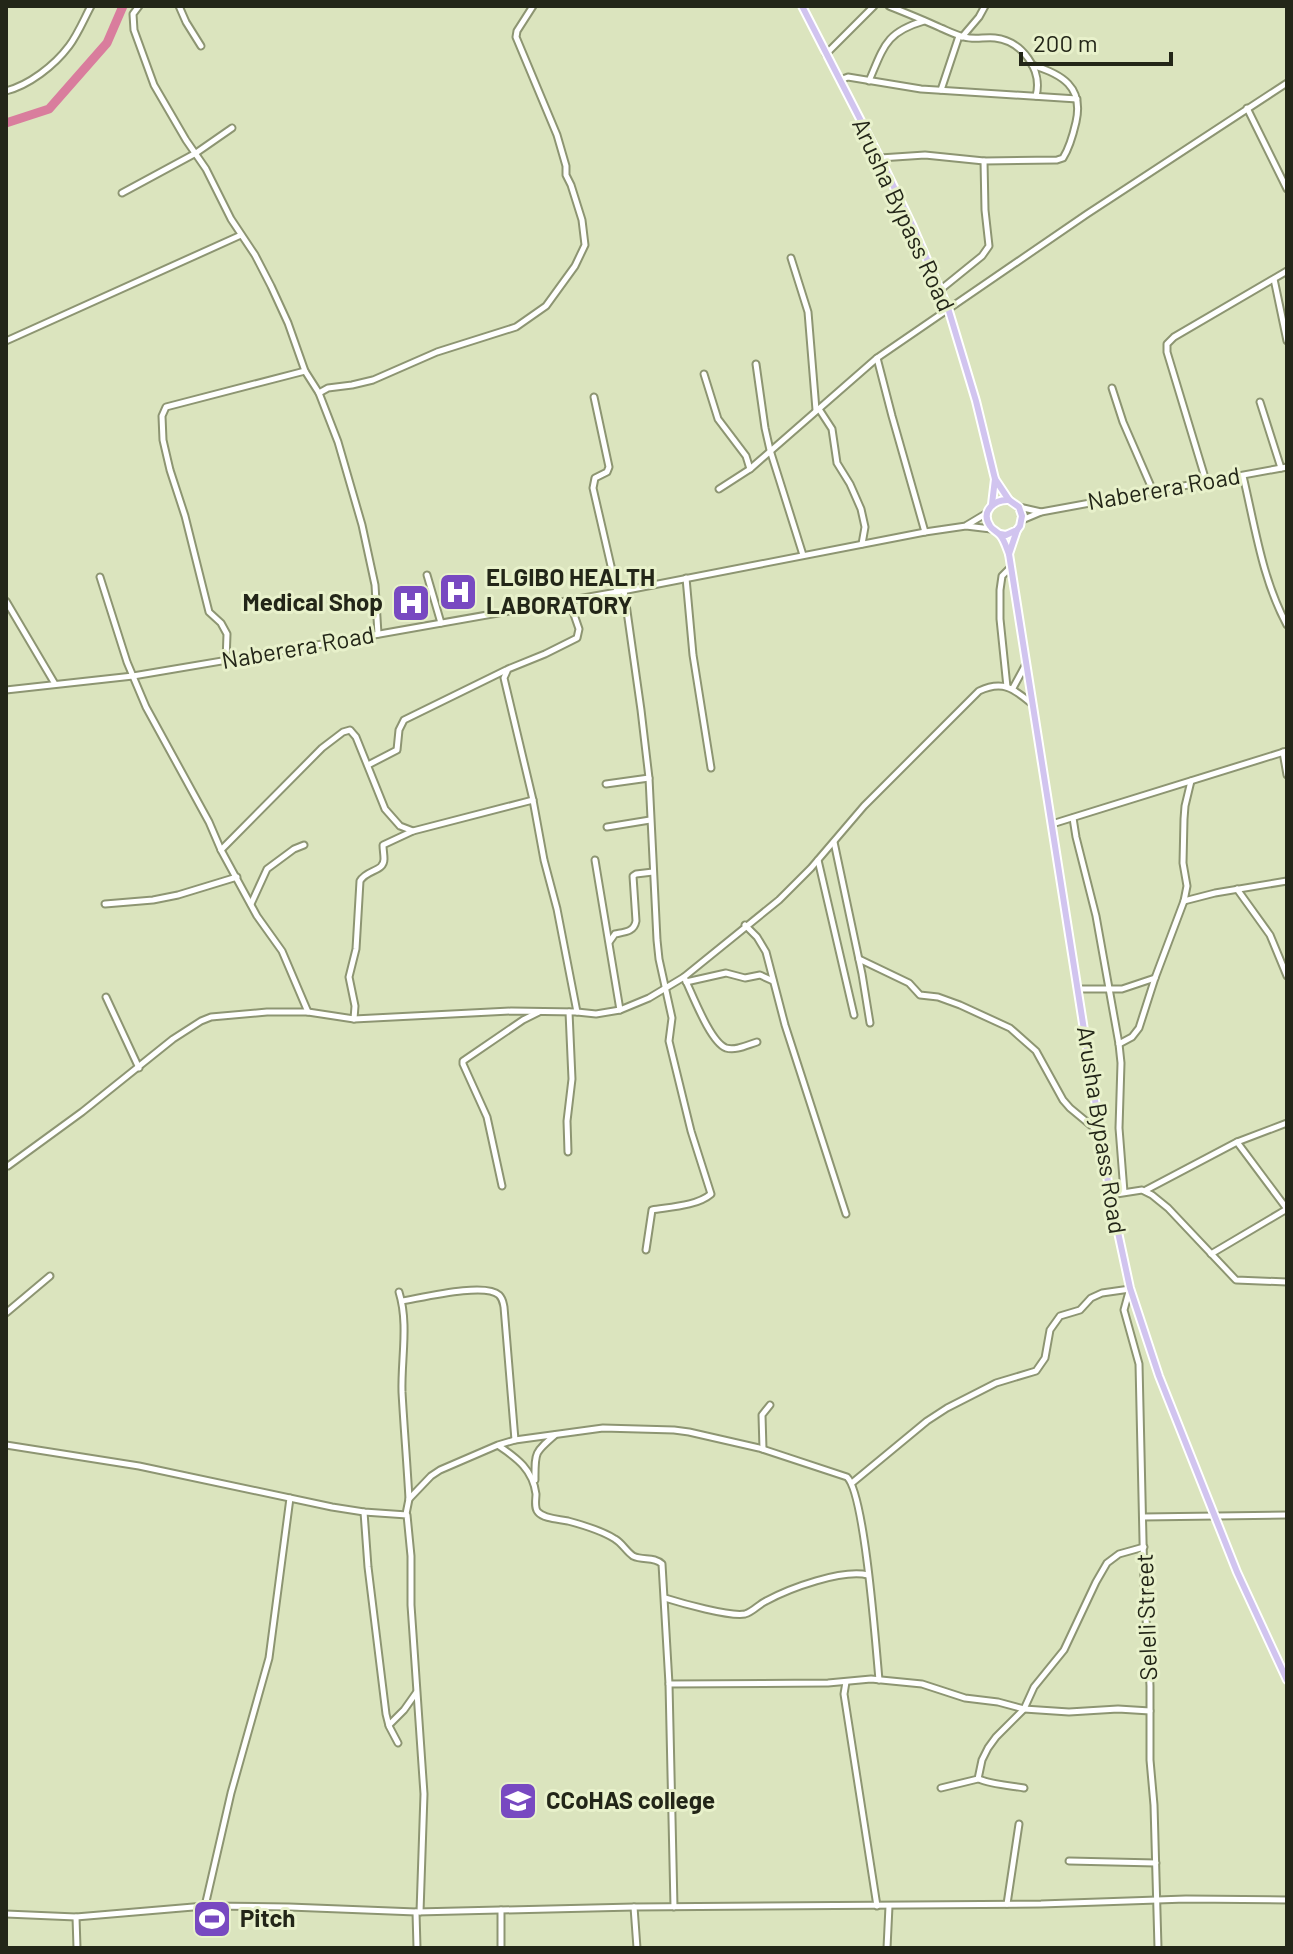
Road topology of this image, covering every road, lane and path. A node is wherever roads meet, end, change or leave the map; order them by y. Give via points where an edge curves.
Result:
1 (91, 6) edge
2 (139, 6) edge
3 (179, 6) edge
4 (533, 6) edge
5 (802, 6) edge
6 (874, 6) edge
7 (889, 6) edge
8 (985, 6) edge
9 (924, 21) junction
10 (961, 36) junction
11 (201, 46) dead end
12 (826, 54) junction
13 (1032, 65) junction
14 (840, 80) junction
15 (869, 81) junction
16 (1287, 83) edge
17 (941, 90) junction
18 (6, 91) edge
19 (1036, 96) junction
20 (1077, 99) junction
21 (1247, 108) junction
22 (232, 128) dead end
23 (196, 153) junction
24 (880, 158) junction
25 (984, 161) junction
26 (1287, 189) edge
27 (122, 193) dead end
28 (241, 235) junction
29 (791, 258) dead end
30 (1287, 271) edge
31 (1274, 279) junction
32 (940, 290) junction
33 (948, 308) junction
34 (6, 341) edge
35 (1287, 341) edge
36 (877, 358) junction
37 (756, 364) dead end
38 (305, 371) junction
39 (704, 374) dead end
40 (1112, 388) dead end
41 (319, 393) junction
42 (594, 397) dead end
43 (1260, 402) dead end
44 (817, 410) junction
45 (770, 450) junction
46 (1284, 467) edge
47 (750, 469) junction
48 (1243, 476) junction
49 (995, 479) junction
50 (1206, 481) junction
51 (719, 489) dead end
52 (1153, 491) junction
53 (1009, 500) junction
54 (992, 504) junction
55 (1019, 507) junction
56 (1041, 512) junction
57 (987, 513) junction
58 (1022, 520) junction
59 (966, 526) junction
60 (991, 529) junction
61 (1017, 530) junction
62 (925, 532) junction
63 (1000, 534) junction
64 (862, 544) junction
65 (1009, 554) junction
66 (803, 555) junction
67 (1011, 567) junction
68 (427, 575) dead end
69 (100, 577) dead end
70 (686, 578) junction
71 (624, 590) junction
72 (617, 592) junction
73 (569, 600) junction
74 (6, 601) edge
75 (441, 623) junction
76 (1287, 625) edge
77 (378, 634) junction
78 (226, 661) junction
79 (1026, 664) junction
80 (507, 669) junction
81 (133, 676) junction
82 (55, 684) junction
83 (1010, 688) junction
84 (6, 690) edge
85 (1031, 703) junction
86 (1285, 752) edge
87 (368, 765) junction
88 (711, 768) dead end
89 (1287, 775) edge
90 (649, 778) junction
91 (1191, 781) junction
92 (606, 784) dead end
93 (533, 800) junction
94 (1073, 818) junction
95 (650, 820) junction
96 (1052, 824) junction
97 (607, 827) dead end
98 (413, 831) junction
99 (834, 841) junction
100 (304, 845) dead end
101 (221, 850) junction
102 (818, 859) junction
103 (595, 860) dead end
104 (653, 872) junction
105 (237, 877) junction
106 (1287, 881) edge
107 (1237, 889) junction
108 (1184, 901) junction
109 (105, 904) dead end
110 (251, 905) junction
111 (745, 925) junction
112 (609, 944) junction
113 (859, 959) junction
114 (1287, 976) edge
115 (1155, 978) junction
116 (685, 979) junction
117 (774, 981) junction
118 (1109, 988) junction
119 (666, 989) junction
120 (1078, 989) junction
121 (106, 997) dead end
122 (620, 1010) junction
123 (540, 1011) junction
124 (308, 1012) junction
125 (569, 1012) junction
126 (577, 1012) junction
127 (854, 1015) dead end
128 (354, 1019) junction
129 (870, 1023) dead end
130 (757, 1042) dead end
131 (1119, 1044) junction
132 (139, 1068) junction
133 (1287, 1123) edge
134 (1100, 1133) junction
135 (1237, 1142) junction
136 (568, 1152) dead end
137 (8, 1166) dead end
138 (502, 1186) dead end
139 (1145, 1191) junction
140 (1124, 1192) junction
141 (1110, 1195) junction
142 (1287, 1209) edge
143 (846, 1214) dead end
144 (646, 1250) dead end
145 (1211, 1254) junction
146 (50, 1276) dead end
147 (1287, 1282) edge
148 (1130, 1288) junction
149 (399, 1292) dead end
150 (402, 1301) junction
151 (6, 1313) edge
152 (770, 1405) dead end
153 (556, 1434) junction
154 (515, 1440) junction
155 (6, 1445) edge
156 (498, 1445) junction
157 (763, 1449) junction
158 (852, 1483) junction
159 (535, 1489) junction
160 (290, 1498) junction
161 (409, 1499) junction
162 (364, 1512) junction
163 (406, 1514) junction
164 (1287, 1515) edge
165 (1143, 1517) junction
166 (1215, 1517) junction
167 (1144, 1547) junction
168 (868, 1575) junction
169 (664, 1598) junction
170 (879, 1680) junction
171 (1287, 1680) edge
172 (846, 1682) junction
173 (669, 1684) junction
174 (416, 1693) junction
175 (1024, 1709) junction
176 (1150, 1711) junction
177 (389, 1726) junction
178 (398, 1743) dead end
179 (978, 1779) junction
180 (941, 1788) dead end
181 (1024, 1788) dead end
182 (1019, 1824) dead end
183 (1069, 1861) dead end
184 (1156, 1863) junction
185 (1287, 1900) edge
186 (1156, 1901) junction
187 (1007, 1904) junction
188 (205, 1906) junction
189 (877, 1906) junction
190 (889, 1906) junction
191 (634, 1907) junction
192 (674, 1907) junction
193 (501, 1910) junction
194 (418, 1912) junction
195 (6, 1914) edge
196 (76, 1917) junction
197 (77, 1948) edge
198 (417, 1948) edge
199 (501, 1948) edge
200 (637, 1948) edge
201 (887, 1948) edge
202 (1158, 1948) edge

1 - 18 street via 60,57
2 - 23 street via 133,14 134,30 151,76
3 - 11 street
4 - 41 street via 516,37 557,135 582,220 585,245 575,266 546,306 516,327 437,352 373,380
5 - 12 main road, Arusha Bypass Road
6 - 12 street
7 - 9 street
8 - 10 street
9 - 10 street
9 - 15 street via 891,37
10 - 13 street via 1016,45
10 - 17 street
12 - 14 main road, Arusha Bypass Road
13 - 19 street via 1038,80
13 - 20 street via 1060,76
14 - 15 street
14 - 24 main road, Arusha Bypass Road
15 - 17 street
16 - 21 street
17 - 19 street
19 - 20 street
20 - 25 street via 1074,131 1063,158
21 - 26 street
21 - 33 street
22 - 23 street
23 - 27 street
23 - 28 street
24 - 25 street via 925,155
24 - 32 main road, Arusha Bypass Road
25 - 32 street via 989,246
28 - 34 street
28 - 38 street via 283,311
29 - 44 street via 808,312
30 - 31 street
31 - 35 street
31 - 50 street via 1167,344
32 - 33 main road, Arusha Bypass Road
33 - 36 street
33 - 49 main road, Arusha Bypass Road
36 - 44 street
36 - 62 street
37 - 45 street
38 - 41 street
38 - 78 street via 166,407 162,416 170,470 209,612 228,636
39 - 47 street via 718,419
40 - 52 street
41 - 77 street via 362,525 375,585
42 - 72 street via 609,467 595,478 593,488
43 - 46 street
44 - 45 street
44 - 64 street via 832,429 837,463 861,509
45 - 47 street
45 - 66 street
46 - 48 street, Naberera Road
47 - 51 street
48 - 50 street, Naberera Road
48 - 76 street via 1268,582
49 - 53 main road, Arusha Bypass Road
49 - 54 main road, Arusha Bypass Road
50 - 52 street, Naberera Road
52 - 56 street, Naberera Road
53 - 54 main road
53 - 55 main road, Arusha Bypass Road
54 - 57 main road, Arusha Bypass Road
55 - 56 street, Naberera Road
55 - 58 main road
56 - 58 street, Naberera Road
57 - 59 street, Naberera Road
57 - 60 main road
58 - 61 main road, Arusha Bypass Road
59 - 60 street, Naberera Road
59 - 62 street, Naberera Road
60 - 63 main road
61 - 63 main road
61 - 65 main road, Arusha Bypass Road
62 - 64 street, Naberera Road
63 - 65 main road, Arusha Bypass Road
64 - 66 street, Naberera Road
65 - 67 main road, Arusha Bypass Road
66 - 70 street, Naberera Road
67 - 79 main road, Arusha Bypass Road
67 - 83 street via 1002,576 1000,590
68 - 75 street
69 - 81 street
70 - 71 street, Naberera Road
70 - 88 street
71 - 72 street, Naberera Road
71 - 90 street
72 - 73 street, Naberera Road
73 - 75 street, Naberera Road
73 - 80 street via 577,638
74 - 82 street
75 - 77 street, Naberera Road
77 - 78 street, Naberera Road
78 - 81 street, Naberera Road
79 - 83 street
79 - 85 main road, Arusha Bypass Road
80 - 87 street via 404,720 397,750
80 - 93 street via 504,678
81 - 82 street, Naberera Road
81 - 101 street
82 - 84 street, Naberera Road
83 - 85 street
83 - 99 street via 991,686 975,694
85 - 96 main road, Arusha Bypass Road
86 - 89 street
86 - 91 street
87 - 98 street via 385,809 400,826
87 - 101 street via 354,733 343,732
90 - 92 street
90 - 95 street
91 - 94 street
91 - 108 street via 1184,819
93 - 98 street
93 - 126 street
94 - 96 street
94 - 118 street
95 - 97 street
95 - 104 street
96 - 120 main road, Arusha Bypass Road
98 - 128 street via 383,845 385,863 360,881 349,977
99 - 102 street
99 - 113 street
100 - 110 street via 267,869
101 - 105 street
102 - 111 street via 779,900
102 - 127 street
103 - 112 street
104 - 112 street via 633,875 635,926 615,934
104 - 119 street
105 - 109 street via 178,895
105 - 110 street
106 - 107 street
107 - 108 street
107 - 114 street via 1270,935
108 - 115 street
110 - 124 street via 282,951
111 - 116 street
111 - 117 street via 766,952
112 - 122 street
113 - 129 street
113 - 134 street via 909,983 920,995 960,1005 1010,1028 1036,1051 1063,1100
115 - 118 street
115 - 131 street via 1139,1028
116 - 117 street via 726,973
116 - 119 street
116 - 130 street via 718,1043 734,1049
117 - 143 street
118 - 120 street
118 - 131 street
119 - 122 street
119 - 144 street via 672,1018 669,1041 711,1194 652,1210
120 - 134 main road, Arusha Bypass Road
121 - 132 street
122 - 126 street
123 - 125 street
123 - 128 street
123 - 138 street via 463,1061 487,1117
124 - 128 street
124 - 132 street via 211,1017 173,1039
125 - 126 street
125 - 136 street
131 - 140 street
132 - 137 street
133 - 135 street
134 - 141 main road, Arusha Bypass Road
135 - 139 street
135 - 142 street
139 - 140 street
139 - 145 street
140 - 141 street
141 - 148 main road, Arusha Bypass Road
142 - 145 street
145 - 147 street via 1238,1281
146 - 151 street
148 - 158 street via 1102,1293 1080,1310 1060,1316 1036,1371 996,1383 947,1408
148 - 165 street, Seleli Street via 1124,1310 1139,1364
148 - 166 main road, Arusha Bypass Road via 1172,1413
149 - 150 street
150 - 154 street via 472,1290 490,1291 503,1299
150 - 161 street
152 - 157 street via 762,1415
153 - 154 street
153 - 157 street via 603,1428 674,1430
153 - 159 street via 536,1451
154 - 156 street
155 - 160 street
156 - 159 street via 529,1472
156 - 161 street via 440,1470
157 - 158 street
158 - 168 street
159 - 169 street via 542,1515 612,1537 638,1558 660,1560
160 - 162 street
160 - 188 street via 269,1658
161 - 163 street
162 - 163 street
162 - 177 street
163 - 174 street
164 - 166 street
165 - 166 street
165 - 167 street, Seleli Street
166 - 171 main road, Arusha Bypass Road
167 - 175 street via 1107,1563 1064,1650 1034,1687
167 - 176 street, Seleli Street
168 - 169 street via 854,1572 808,1583 743,1614
168 - 170 street
169 - 173 street
170 - 172 street
170 - 175 street via 922,1684
172 - 173 street
172 - 189 street
173 - 192 street
174 - 177 street
174 - 194 street via 424,1794
175 - 176 street
175 - 179 street via 988,1748
176 - 184 street, Seleli Street
177 - 178 street
179 - 180 street
179 - 181 street
182 - 187 street
183 - 184 street
184 - 186 street, Seleli Street
185 - 186 street
186 - 187 street
186 - 202 street, Seleli Street
187 - 190 street
188 - 194 street
188 - 196 street
189 - 190 street
189 - 192 street
190 - 201 street
191 - 192 street
191 - 193 street
191 - 200 street
193 - 194 street
193 - 199 street
194 - 198 street
195 - 196 street
196 - 197 street

